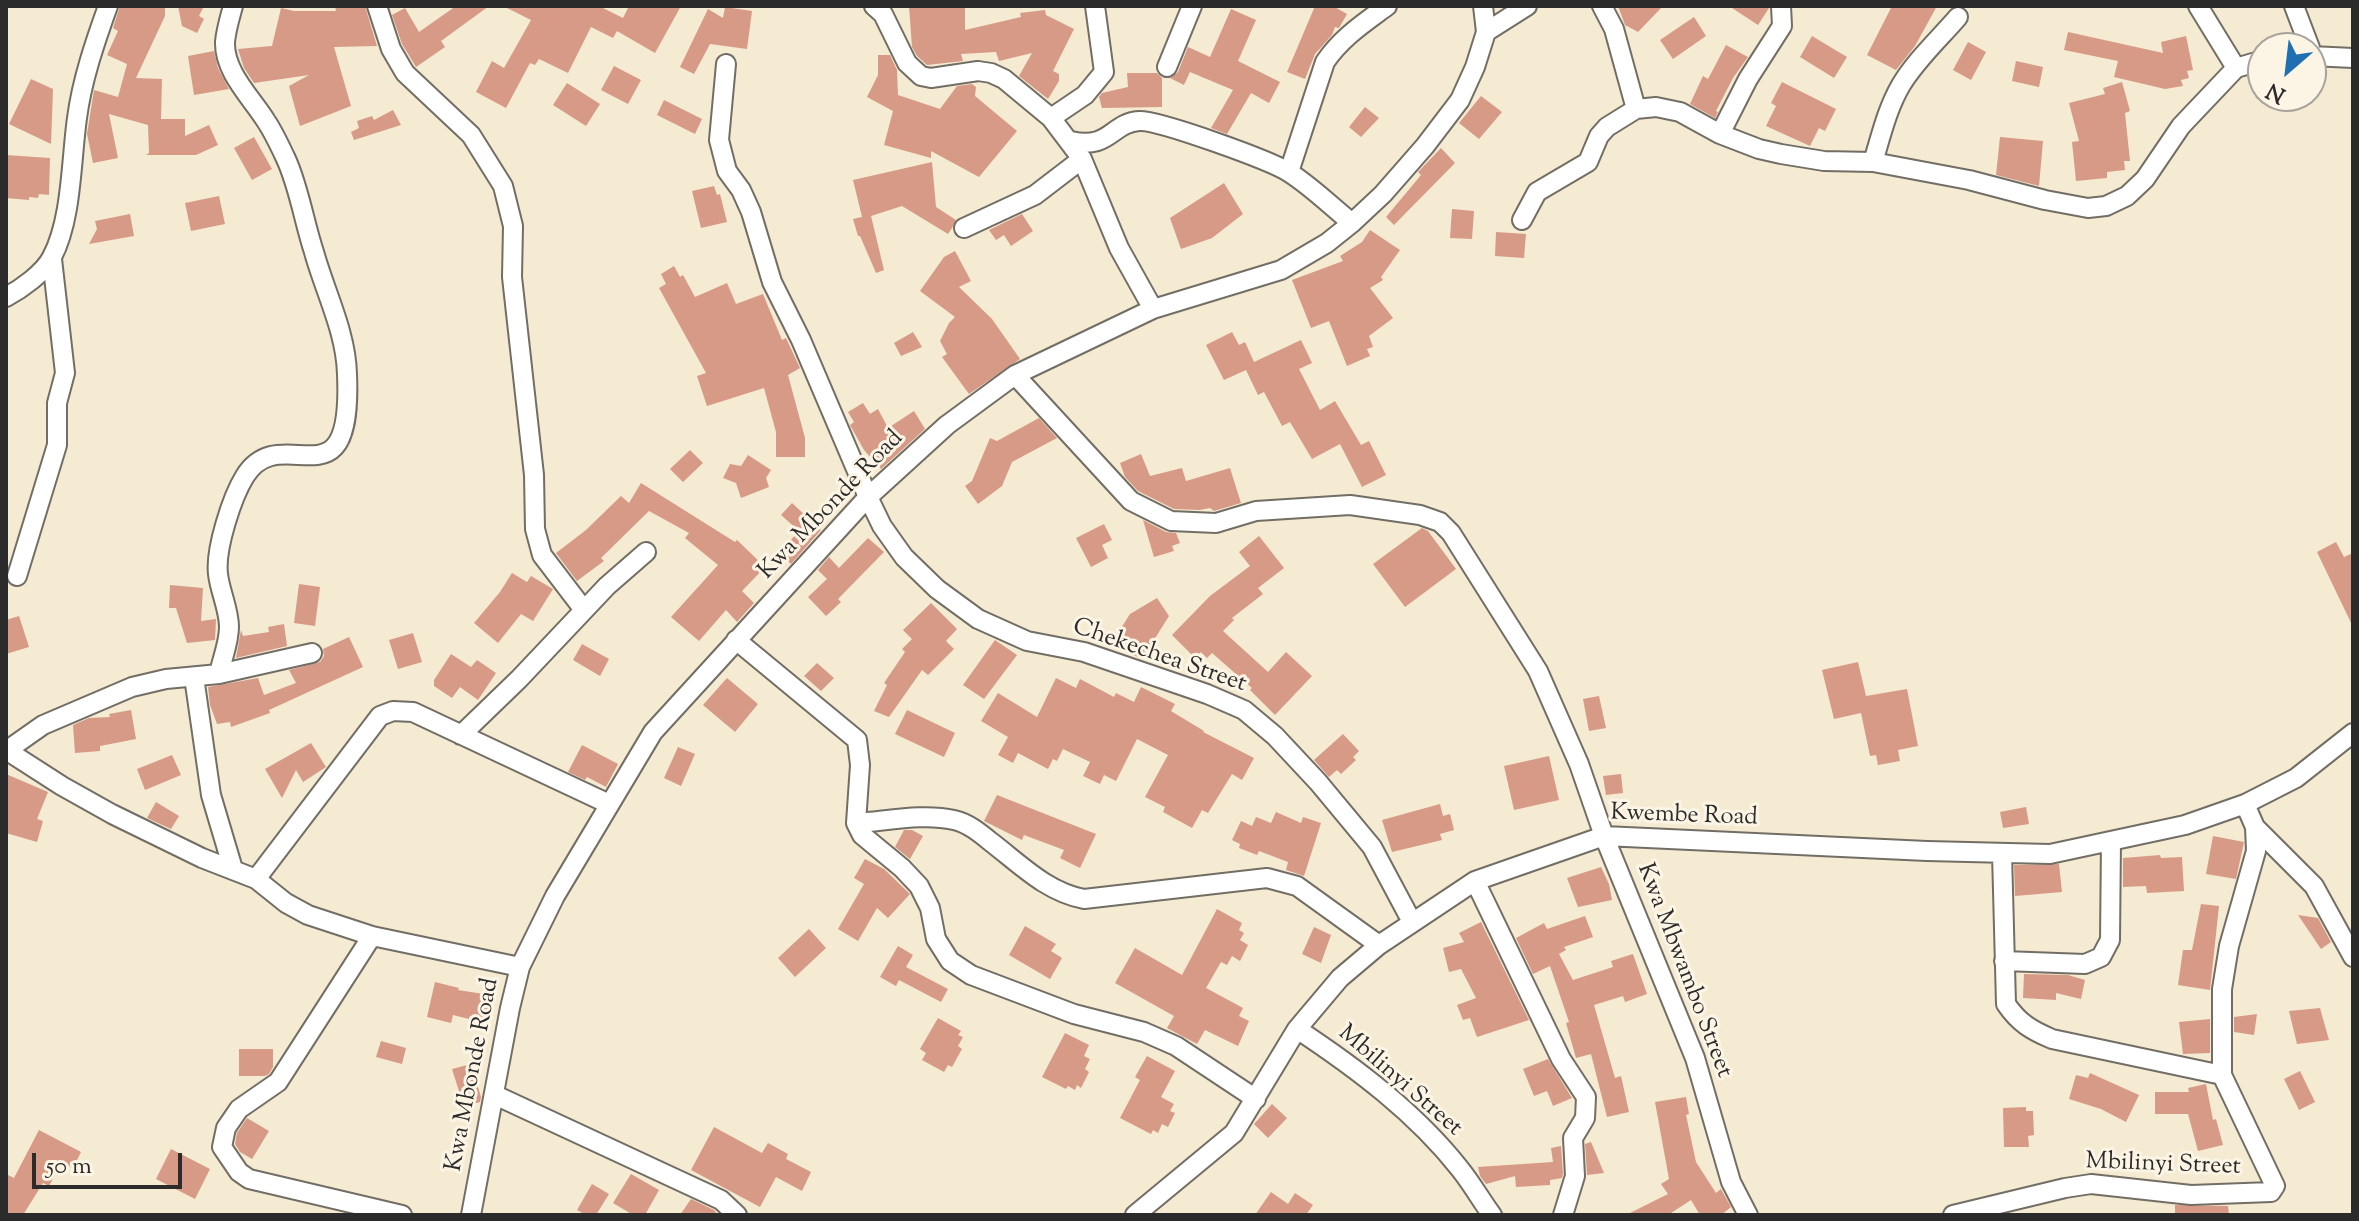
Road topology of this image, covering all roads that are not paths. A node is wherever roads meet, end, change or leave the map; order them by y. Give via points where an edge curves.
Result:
1 (108, 6) edge
2 (233, 6) edge
3 (377, 6) edge
4 (874, 6) edge
5 (1095, 6) edge
6 (1192, 6) edge
7 (1483, 6) edge
8 (1527, 6) edge
9 (1602, 6) edge
10 (1781, 6) edge
11 (2198, 6) edge
12 (2294, 6) edge
13 (1384, 7) edge
14 (1958, 17) dead end
15 (1486, 32) junction
16 (2303, 32) edge
17 (2327, 55) edge
18 (2353, 58) edge
19 (726, 64) dead end
20 (2247, 65) edge
21 (1167, 67) dead end
22 (2236, 68) junction
23 (1636, 109) junction
24 (1051, 118) junction
25 (1720, 134) junction
26 (1071, 141) junction
27 (1082, 159) junction
28 (1873, 162) junction
29 (1289, 172) junction
30 (1522, 220) dead end
31 (1352, 223) junction
32 (964, 228) dead end
33 (52, 259) junction
34 (6, 297) edge
35 (1153, 309) junction
36 (1015, 375) junction
37 (868, 497) junction
38 (646, 552) dead end
39 (17, 576) dead end
40 (584, 610) junction
41 (736, 640) junction
42 (312, 653) dead end
43 (219, 674) junction
44 (194, 677) junction
45 (2353, 733) edge
46 (461, 735) junction
47 (6, 750) edge
48 (609, 804) junction
49 (2245, 804) junction
50 (856, 823) junction
51 (2255, 827) junction
52 (1604, 836) junction
53 (2111, 841) junction
54 (2002, 853) junction
55 (233, 869) junction
56 (256, 879) junction
57 (1475, 881) junction
58 (1412, 922) junction
59 (372, 936) junction
60 (1379, 945) junction
61 (2353, 957) edge
62 (2004, 961) junction
63 (520, 967) junction
64 (1297, 1029) junction
65 (2222, 1075) junction
66 (495, 1095) junction
67 (1256, 1099) junction
68 (2191, 1195) junction
69 (402, 1215) edge
70 (471, 1215) edge
71 (737, 1215) edge
72 (1135, 1215) edge
73 (1492, 1215) edge
74 (1563, 1215) edge
75 (1748, 1215) edge
76 (1953, 1215) edge
77 (2186, 1215) edge

1 - 33 street via 77,114 66,207
2 - 43 street via 225,43 230,64 287,161 340,332 348,411 337,448 258,462 238,489 219,551 217,571 229,629
3 - 40 street via 405,73 471,135 503,186 513,226 512,277 535,529 542,555
4 - 24 street via 907,63 921,76 991,73
5 - 24 street via 1104,72 1085,95
6 - 21 street
7 - 15 street, Kwa Mbonde Road
8 - 15 street
9 - 23 street via 1614,29
10 - 25 street via 1782,26
11 - 22 street
12 - 16 street
13 - 29 street via 1325,62
14 - 28 street via 1901,87
15 - 31 street, Kwa Mbonde Road via 1460,100 1383,194
17 - 18 street
19 - 37 street, Chekechea Street via 719,140 727,171 751,212 772,282
20 - 22 street
22 - 28 street via 2181,126 2145,179 2106,206 2045,200
23 - 25 street via 1680,112
23 - 30 street via 1607,127 1588,162 1537,192
24 - 26 street
25 - 28 street via 1781,154
26 - 27 street
26 - 29 street via 1089,145 1140,121
27 - 32 street via 1035,195
27 - 35 street via 1119,248
29 - 31 street
31 - 35 street, Kwa Mbonde Road via 1281,270
33 - 34 street
33 - 39 street via 65,373 57,403 57,445
35 - 36 street, Kwa Mbonde Road
36 - 37 street, Kwa Mbonde Road via 947,425
36 - 52 street, Kwa Mbwambo Street via 1131,501 1171,521 1216,523 1256,511 1350,505 1440,522 1538,671
37 - 41 street, Kwa Mbonde Road
37 - 58 street, Chekechea Street via 904,557 978,619 1027,641 1084,652 1244,710 1318,782 1372,847
38 - 40 street
40 - 46 street
41 - 48 street, Kwa Mbonde Road via 653,732
41 - 50 street via 857,740
42 - 43 street
43 - 44 street
44 - 47 street via 132,687 43,725
44 - 55 street via 211,795
45 - 49 street, Kwembe Road via 2296,778
46 - 48 street
46 - 56 street via 413,712 380,716
47 - 55 street via 112,814
48 - 63 street, Kwa Mbonde Road
49 - 51 street
49 - 53 street, Kwembe Road via 2185,825
50 - 60 street via 957,820 1045,884 1084,899 1267,878 1297,886
50 - 67 street via 862,835 919,886 936,939 950,961 971,975 1074,1014 1176,1046
51 - 61 street via 2314,886
51 - 65 street via 2256,851 2222,989
52 - 54 street, Kwembe Road
52 - 57 street, Kwembe Road
52 - 75 street, Kwa Mbwambo Street via 1695,1058 1731,1182
53 - 54 street, Kwembe Road via 2050,854
53 - 62 street via 2110,940 2101,957 2085,964
54 - 62 street
55 - 56 street
56 - 59 street via 308,915
57 - 58 street, Kwembe Road
57 - 74 street via 1561,1059 1586,1097 1585,1118 1573,1138 1575,1176
58 - 60 street, Kwembe Road
59 - 63 street
59 - 69 street via 278,1082 239,1109 226,1128 222,1147 249,1179
60 - 64 street, Kwembe Road via 1340,978
62 - 65 street via 2006,1004 2029,1030
63 - 66 street, Kwa Mbonde Road
64 - 67 street, Kwembe Road
64 - 73 street, Mbilinyi Street via 1348,1062 1415,1121 1460,1169
65 - 68 street, Mbilinyi Street via 2275,1186 2271,1192
66 - 70 street, Kwa Mbonde Road
66 - 71 street via 721,1200
67 - 72 street, Kwembe Road via 1234,1133
68 - 76 street, Mbilinyi Street via 2091,1184
68 - 77 street

